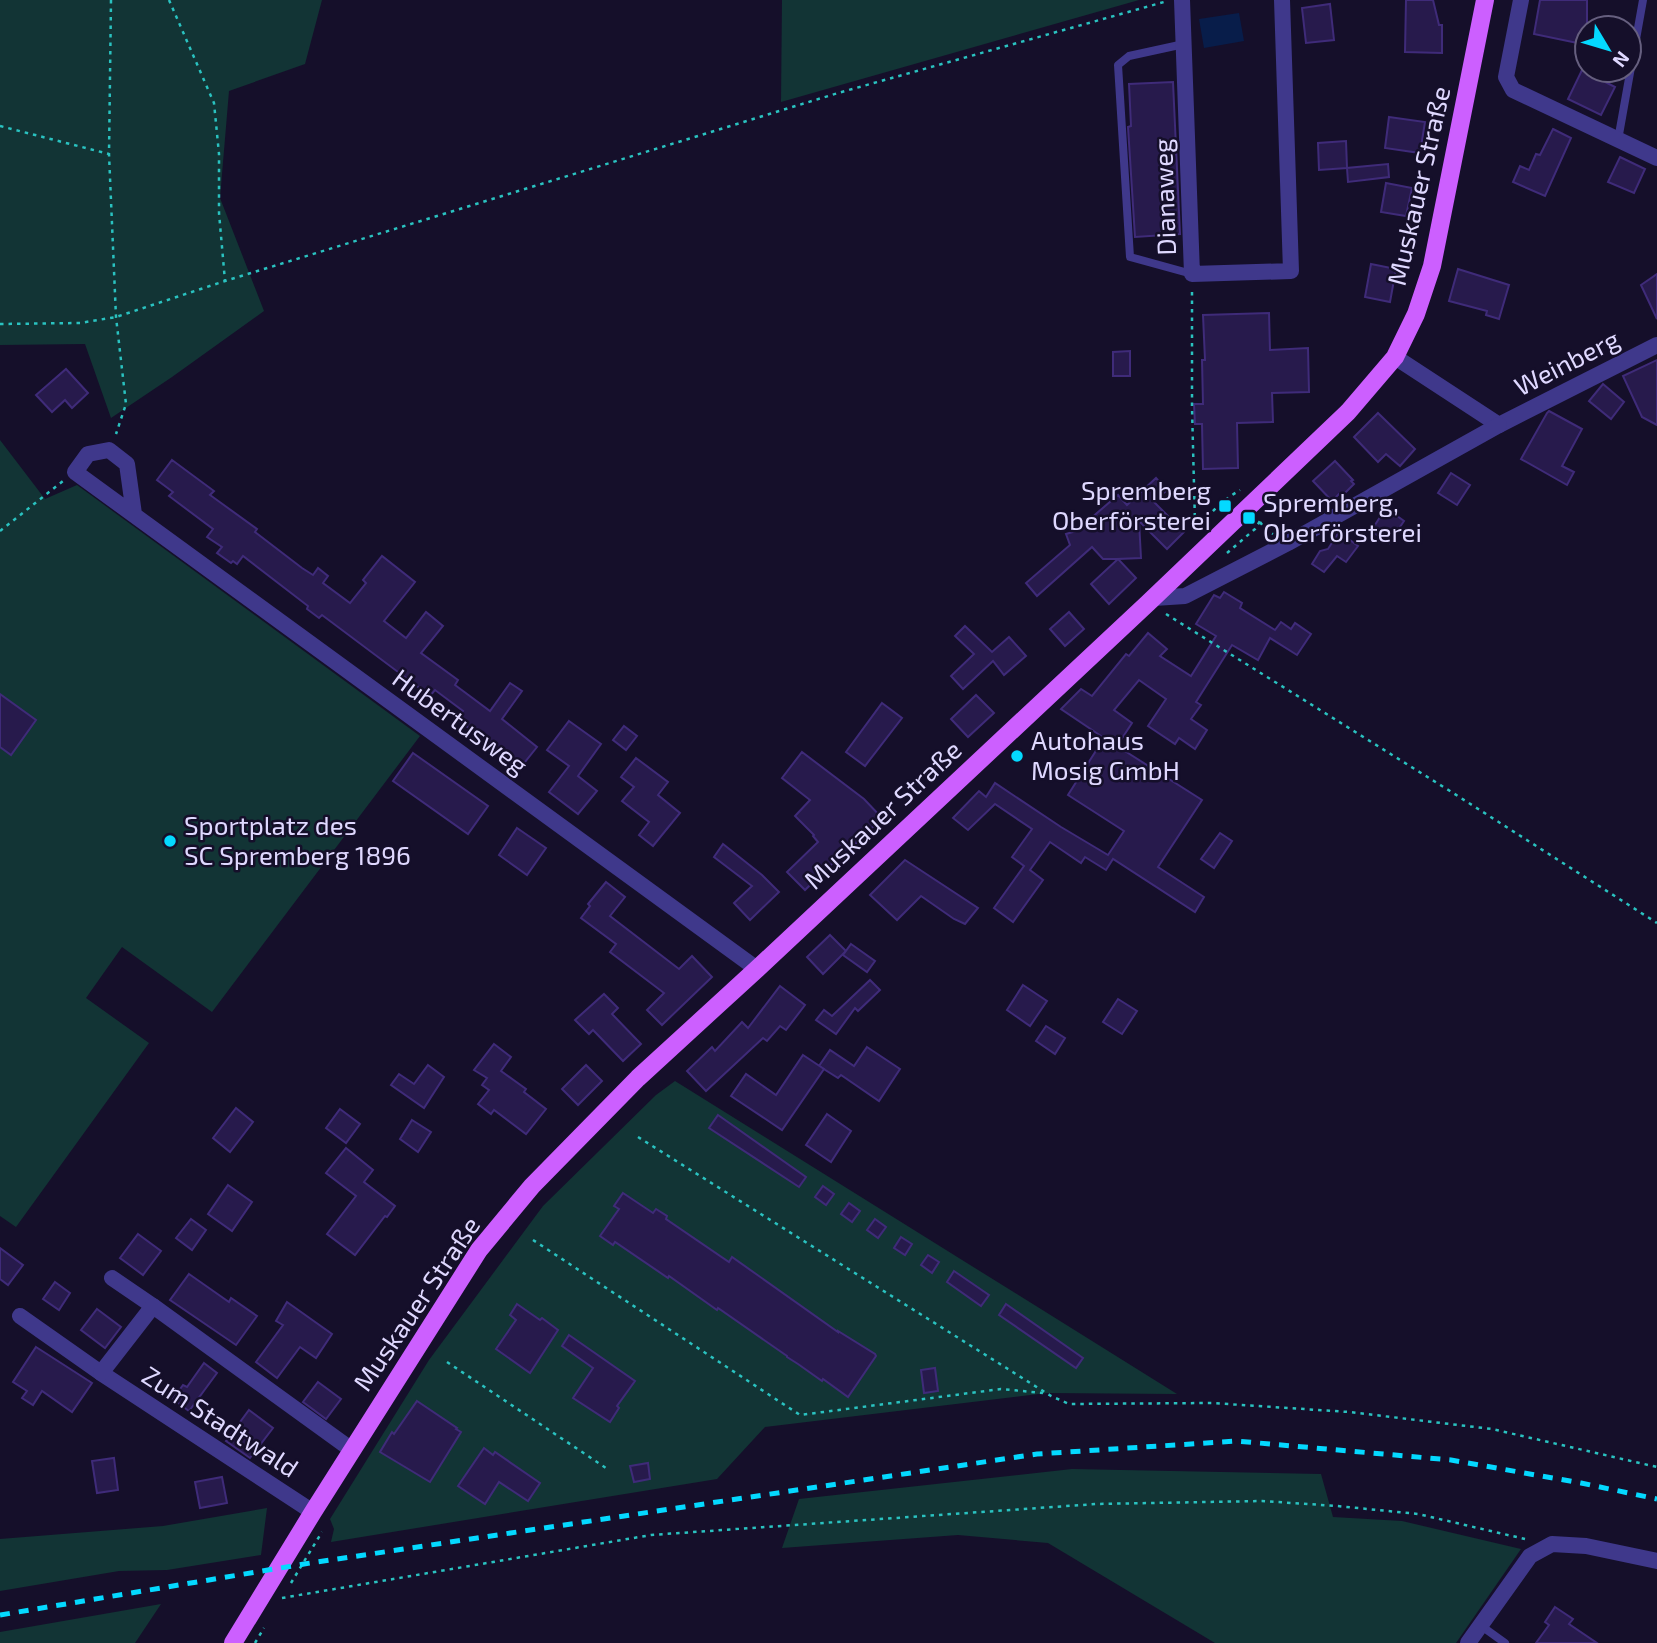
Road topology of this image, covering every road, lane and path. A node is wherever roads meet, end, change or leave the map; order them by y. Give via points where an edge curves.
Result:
1 (111, 0) edge
2 (169, 0) edge
3 (1172, 0) edge
4 (1182, 0) edge
5 (1282, 0) edge
6 (1485, 0) edge
7 (1521, 0) edge
8 (1643, 0) edge
9 (1184, 44) junction
10 (0, 126) edge
11 (1618, 140) junction
12 (109, 154) junction
13 (1657, 158) edge
14 (1192, 274) junction
15 (225, 281) junction
16 (116, 317) junction
17 (0, 324) edge
18 (1657, 345) edge
19 (1395, 357) junction
20 (1499, 425) junction
21 (109, 450) junction
22 (75, 471) junction
23 (1247, 486) dead end
24 (134, 514) junction
25 (1200, 527) junction
26 (0, 531) edge
27 (1195, 535) dead end
28 (1151, 600) junction
29 (1657, 923) edge
30 (757, 969) junction
31 (638, 1136) dead end
32 (533, 1240) dead end
33 (112, 1278) dead end
34 (152, 1306) junction
35 (20, 1316) dead end
36 (447, 1362) dead end
37 (101, 1374) junction
38 (1047, 1393) junction
39 (352, 1450) junction
40 (1657, 1467) edge
41 (606, 1468) dead end
42 (313, 1512) junction
43 (1541, 1550) junction
44 (1657, 1561) edge
45 (282, 1598) dead end
46 (1480, 1625) junction
47 (233, 1643) edge
48 (1468, 1643) edge
49 (1505, 1643) edge

1 - 12 path
2 - 15 path via 214,103
3 - 15 path via 838,93
4 - 9 street, Dianaweg
5 - 14 street, Dianaweg via 1291,271
6 - 19 main road, Muskauer Straße via 1432,266
7 - 11 street via 1506,77 1513,90
8 - 11 lane
9 - 14 street, Dianaweg
9 - 14 lane via 1129,56 1118,65 1130,257
10 - 12 path
11 - 13 street
12 - 16 path
14 - 25 path via 1195,523
15 - 16 path
16 - 17 path via 80,323
16 - 21 path via 126,404
18 - 20 street, Weinberg
19 - 20 street, Weinberg
19 - 28 main road, Muskauer Straße via 1348,412
20 - 28 street, Weinberg via 1185,596
21 - 22 street via 88,454
21 - 24 street via 127,464
22 - 24 street, Hubertusweg
22 - 26 path
23 - 25 path via 1225,500
24 - 30 street, Hubertusweg
25 - 27 path
28 - 29 path
28 - 30 main road, Muskauer Straße
30 - 39 main road, Muskauer Straße via 638,1078 532,1186 479,1250
31 - 38 path
32 - 38 path via 800,1415 1001,1389
33 - 34 street, Zum Stadtwald
34 - 37 street, Zum Stadtwald
34 - 39 street, Zum Stadtwald
35 - 37 street, Zum Stadtwald
36 - 41 path
37 - 42 street, Zum Stadtwald
38 - 40 path via 1069,1404 1212,1403 1349,1412 1492,1429
39 - 42 main road, Muskauer Straße
42 - 47 main road, Muskauer Straße
43 - 44 street via 1552,1544 1586,1546
43 - 45 path via 1526,1539 1418,1514 1262,1501 1096,1504 651,1535
43 - 46 street via 1530,1556
46 - 48 street
46 - 49 lane

